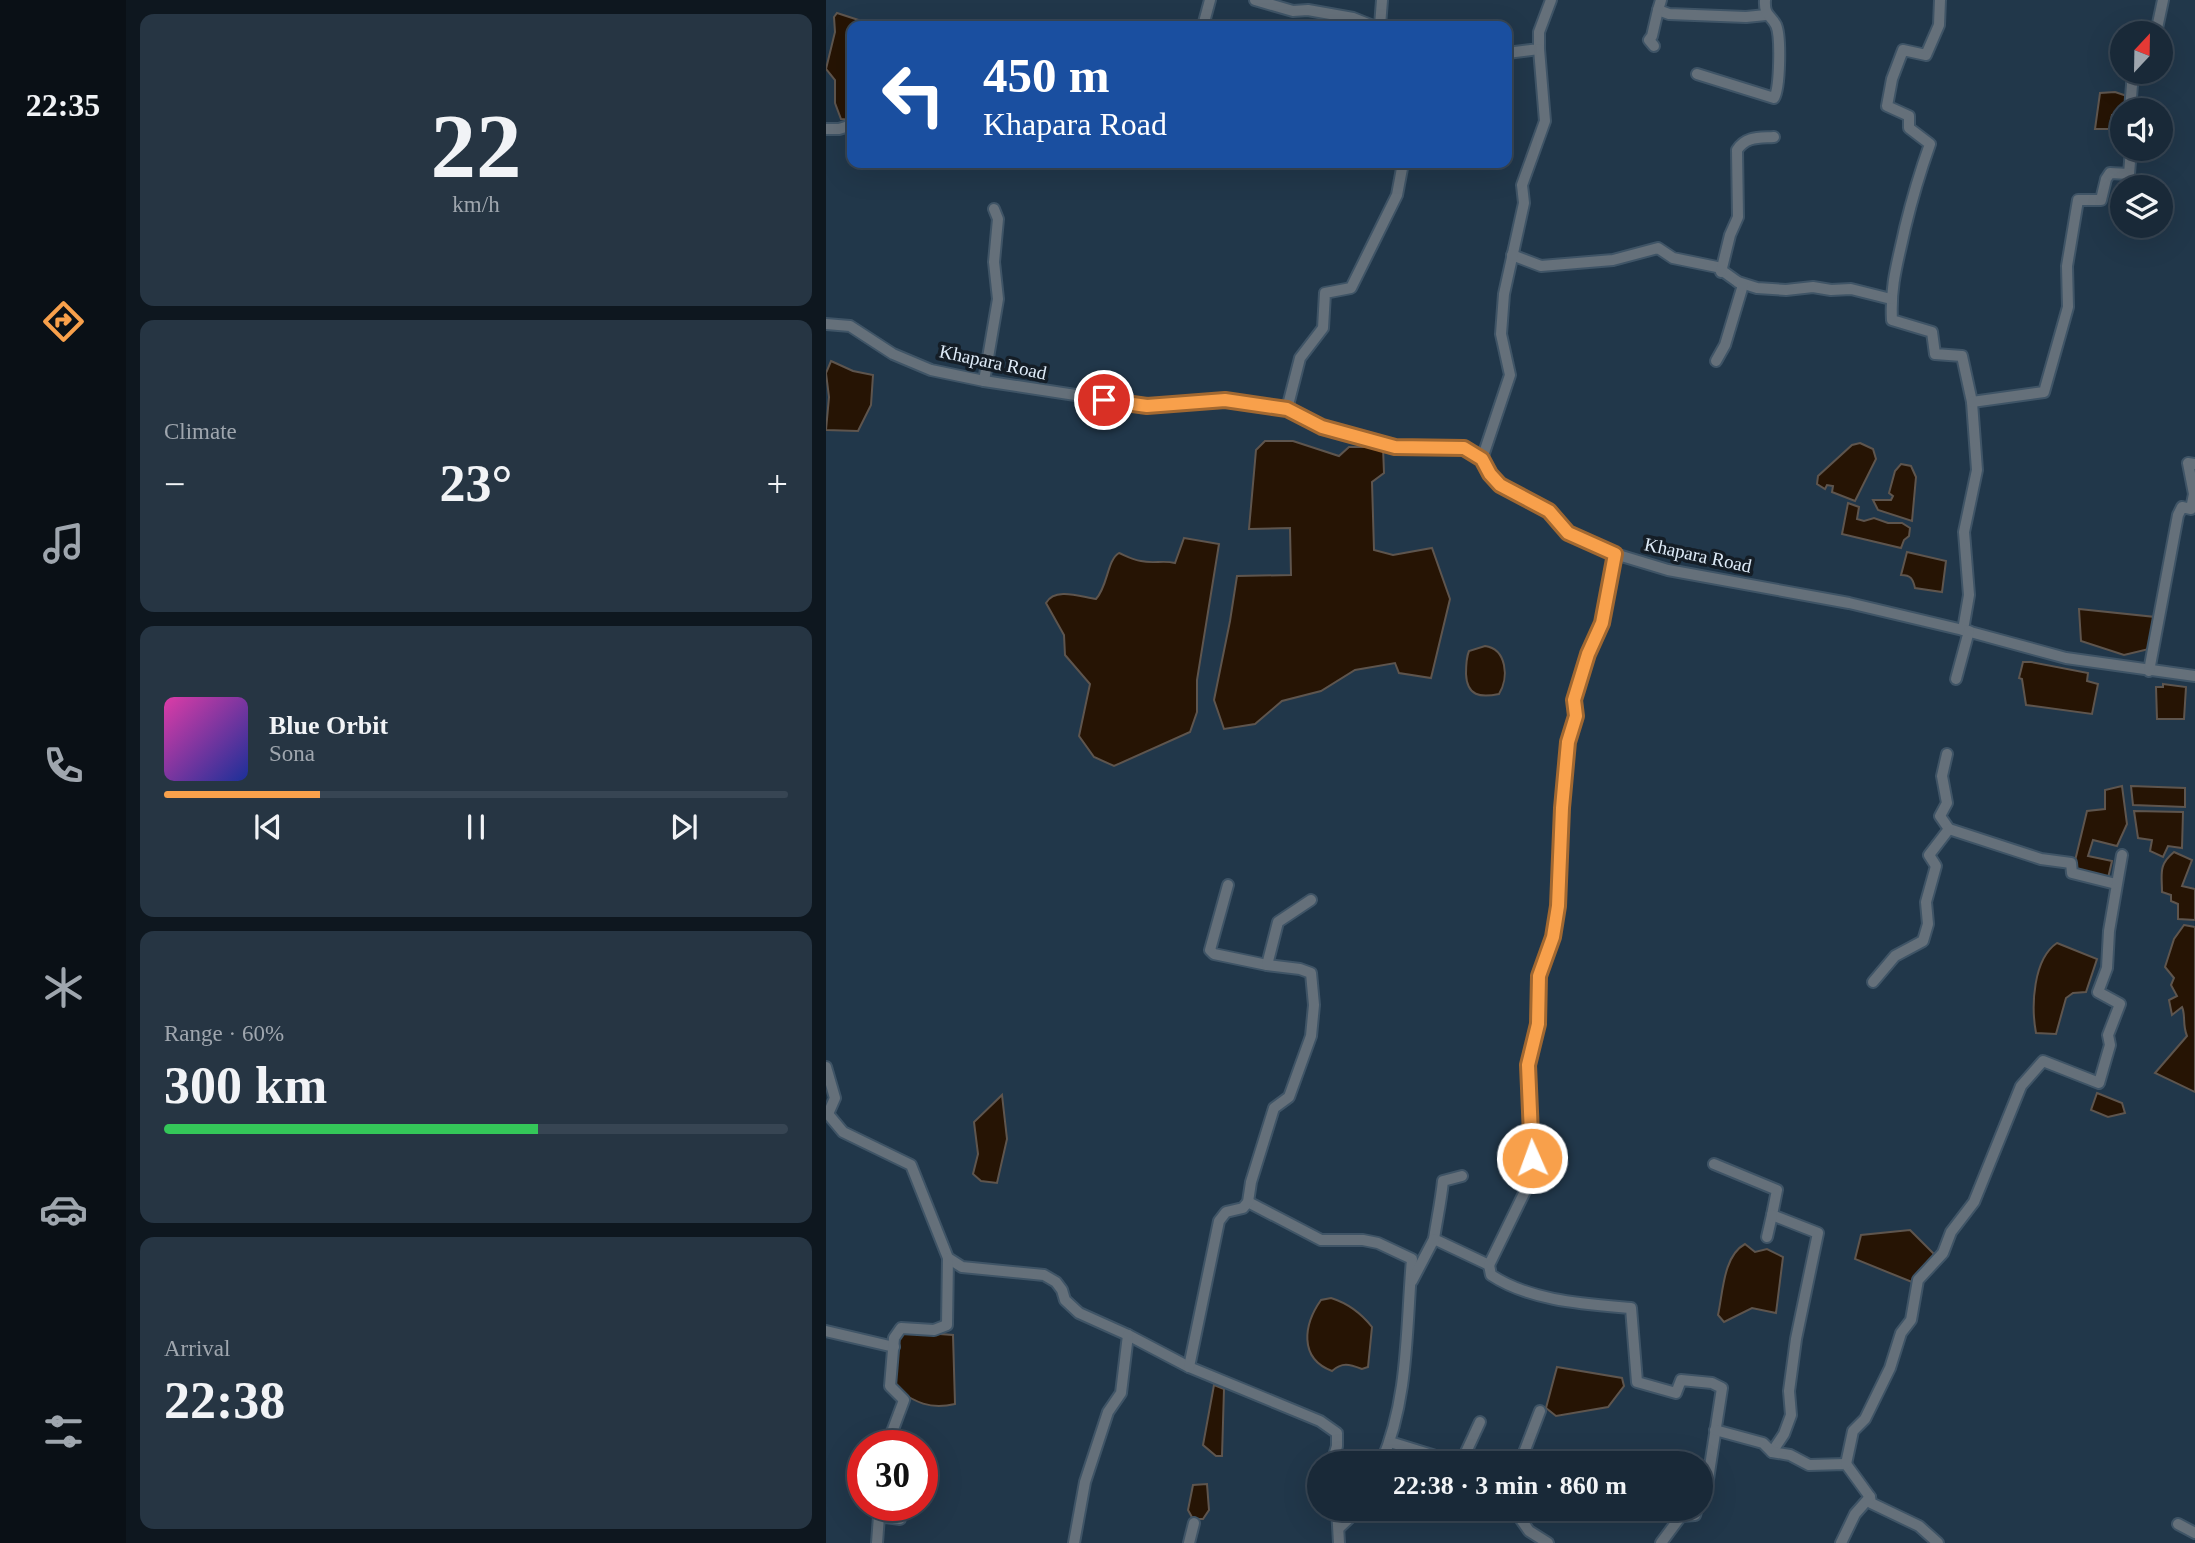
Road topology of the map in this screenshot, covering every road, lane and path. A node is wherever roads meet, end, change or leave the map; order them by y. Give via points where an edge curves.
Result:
1 (1210, 0) edge
2 (1255, 0) edge
3 (1382, 0) edge
4 (1551, 0) edge
5 (1765, 0) edge
6 (1940, 0) edge
7 (2163, 0) edge
8 (1660, 5) edge
9 (1766, 15) junction
10 (1204, 21) edge
11 (1360, 21) edge
12 (1381, 21) edge
13 (2159, 21) edge
14 (1654, 46) dead end
15 (1539, 49) junction
16 (1512, 52) edge
17 (1697, 74) dead end
18 (847, 127) edge
19 (826, 129) edge
20 (1774, 137) dead end
21 (2130, 161) edge
22 (1402, 168) edge
23 (994, 209) dead end
24 (1512, 256) junction
25 (1721, 272) junction
26 (1738, 282) junction
27 (1891, 299) junction
28 (826, 324) edge
29 (1716, 361) dead end
30 (984, 381) junction
31 (1972, 402) junction
32 (1287, 409) junction
33 (1482, 459) junction
34 (2195, 464) edge
35 (1615, 554) junction
36 (1966, 630) junction
37 (2149, 671) junction
38 (2195, 676) edge
39 (1956, 679) dead end
40 (1947, 754) dead end
41 (1949, 829) junction
42 (2122, 855) dead end
43 (2116, 884) junction
44 (1228, 885) dead end
45 (1311, 900) dead end
46 (1267, 965) junction
47 (1873, 982) dead end
48 (826, 1067) edge
49 (827, 1114) edge
50 (1714, 1164) dead end
51 (1462, 1176) dead end
52 (1248, 1202) junction
53 (1772, 1215) junction
54 (1767, 1237) dead end
55 (1434, 1239) junction
56 (948, 1258) junction
57 (1489, 1265) junction
58 (1410, 1286) junction
59 (826, 1331) edge
60 (1128, 1335) junction
61 (894, 1347) junction
62 (1189, 1367) junction
63 (1540, 1410) dead end
64 (1480, 1422) dead end
65 (893, 1430) edge
66 (1715, 1430) junction
67 (1390, 1442) junction
68 (1336, 1451) edge
69 (1386, 1451) edge
70 (1420, 1451) edge
71 (1466, 1451) edge
72 (1525, 1451) edge
73 (1712, 1451) edge
74 (1772, 1452) junction
75 (1846, 1464) junction
76 (1870, 1497) junction
77 (879, 1521) edge
78 (1338, 1521) edge
79 (1346, 1521) edge
80 (1522, 1521) edge
81 (1677, 1521) edge
82 (1194, 1523) dead end
83 (2178, 1524) dead end
84 (1339, 1528) junction
85 (2195, 1535) edge
86 (877, 1543) edge
87 (1073, 1543) edge
88 (1189, 1543) edge
89 (1339, 1543) edge
90 (1548, 1543) edge
91 (1661, 1543) edge
92 (1841, 1543) edge
93 (1938, 1543) edge
94 (2188, 1543) edge

1 - 10 street
2 - 11 street
3 - 12 street
4 - 15 street via 1539,32
5 - 9 street
6 - 27 street via 1939,25 1926,54 1903,50 1887,106 1909,116 1909,128 1930,144 1895,263
7 - 13 street
8 - 9 street via 1669,14
8 - 14 street via 1649,40
9 - 17 street via 1776,25 1779,66 1774,99
15 - 16 street
15 - 24 street via 1545,121 1522,185 1524,203
18 - 19 street
20 - 25 street via 1749,139 1737,150 1738,217
21 - 31 street via 2129,174 2110,173 2101,200 2078,200 2067,266 2068,307 2044,392
22 - 32 street via 1397,195 1352,288 1325,293 1323,328 1300,358
23 - 30 street via 998,219 994,262 998,299
24 - 25 street via 1541,266 1613,260 1658,248 1673,258 1717,267
24 - 33 street via 1501,334 1510,375
25 - 26 street
26 - 27 street via 1786,290 1813,286 1851,289
26 - 29 street via 1743,285
27 - 31 street via 1892,320 1932,332 1935,354 1962,356
28 - 30 street, Khapara Road via 850,326 893,354 931,370
30 - 32 street, Khapara Road via 1147,406 1225,400
31 - 36 street via 1977,470 1964,532 1969,595
32 - 33 street, Khapara Road via 1322,427 1395,447 1464,448
33 - 35 street, Khapara Road via 1500,485 1549,511 1568,533
34 - 37 street via 2188,463 2194,494 2191,509 2182,507 2178,515
35 - 36 street, Khapara Road via 1668,570
35 - 57 street via 1602,623 1574,700 1576,716 1568,742 1558,906 1539,976 1538,1024 1528,1065 1530,1181
36 - 37 street, Khapara Road via 2066,658
36 - 39 street
37 - 38 street, Khapara Road
40 - 41 street via 1942,776 1947,803 1940,816
41 - 43 street via 2041,859 2071,863 2072,873
41 - 47 street via 1929,855 1936,866 1926,902 1928,924 1923,941 1895,956
42 - 43 street
43 - 75 street via 2107,968 2098,992 2120,1004 2108,1035 2110,1045 2099,1083 2042,1061 2021,1086 1974,1202 1951,1232 1942,1253 1918,1280 1911,1320 1901,1333 1865,1419 1853,1431
44 - 46 street via 1210,950
45 - 46 street via 1278,922
46 - 52 street via 1311,973 1314,1005 1311,1036 1289,1097 1274,1108
48 - 49 street via 835,1098
49 - 56 street via 843,1132 911,1166
50 - 53 street via 1777,1190
51 - 55 street via 1443,1181
52 - 58 street via 1321,1240 1378,1243 1412,1259
52 - 62 street via 1226,1212 1219,1221
53 - 54 street
53 - 74 street via 1818,1233 1796,1339 1789,1391 1791,1415
55 - 57 street
55 - 58 street
56 - 60 street via 962,1267 1044,1275 1056,1282 1079,1313
56 - 61 street via 947,1325 934,1330 901,1328
57 - 66 street via 1491,1275 1507,1286 1631,1308 1637,1382 1675,1393 1681,1380 1722,1388
58 - 67 street via 1404,1374
59 - 61 street
60 - 62 street
60 - 87 street via 1121,1393 1108,1412 1085,1482
61 - 65 street via 890,1386 904,1399
62 - 68 street via 1331,1426 1337,1433
63 - 72 street
64 - 71 street
66 - 73 street
66 - 74 street via 1763,1443
67 - 69 street
67 - 70 street
74 - 75 street via 1809,1465
75 - 76 street
76 - 92 street via 1855,1514
76 - 93 street via 1871,1503 1919,1526
77 - 86 street
78 - 84 street
79 - 84 street
80 - 90 street
81 - 91 street
82 - 88 street
83 - 85 street
84 - 89 street
85 - 94 street

